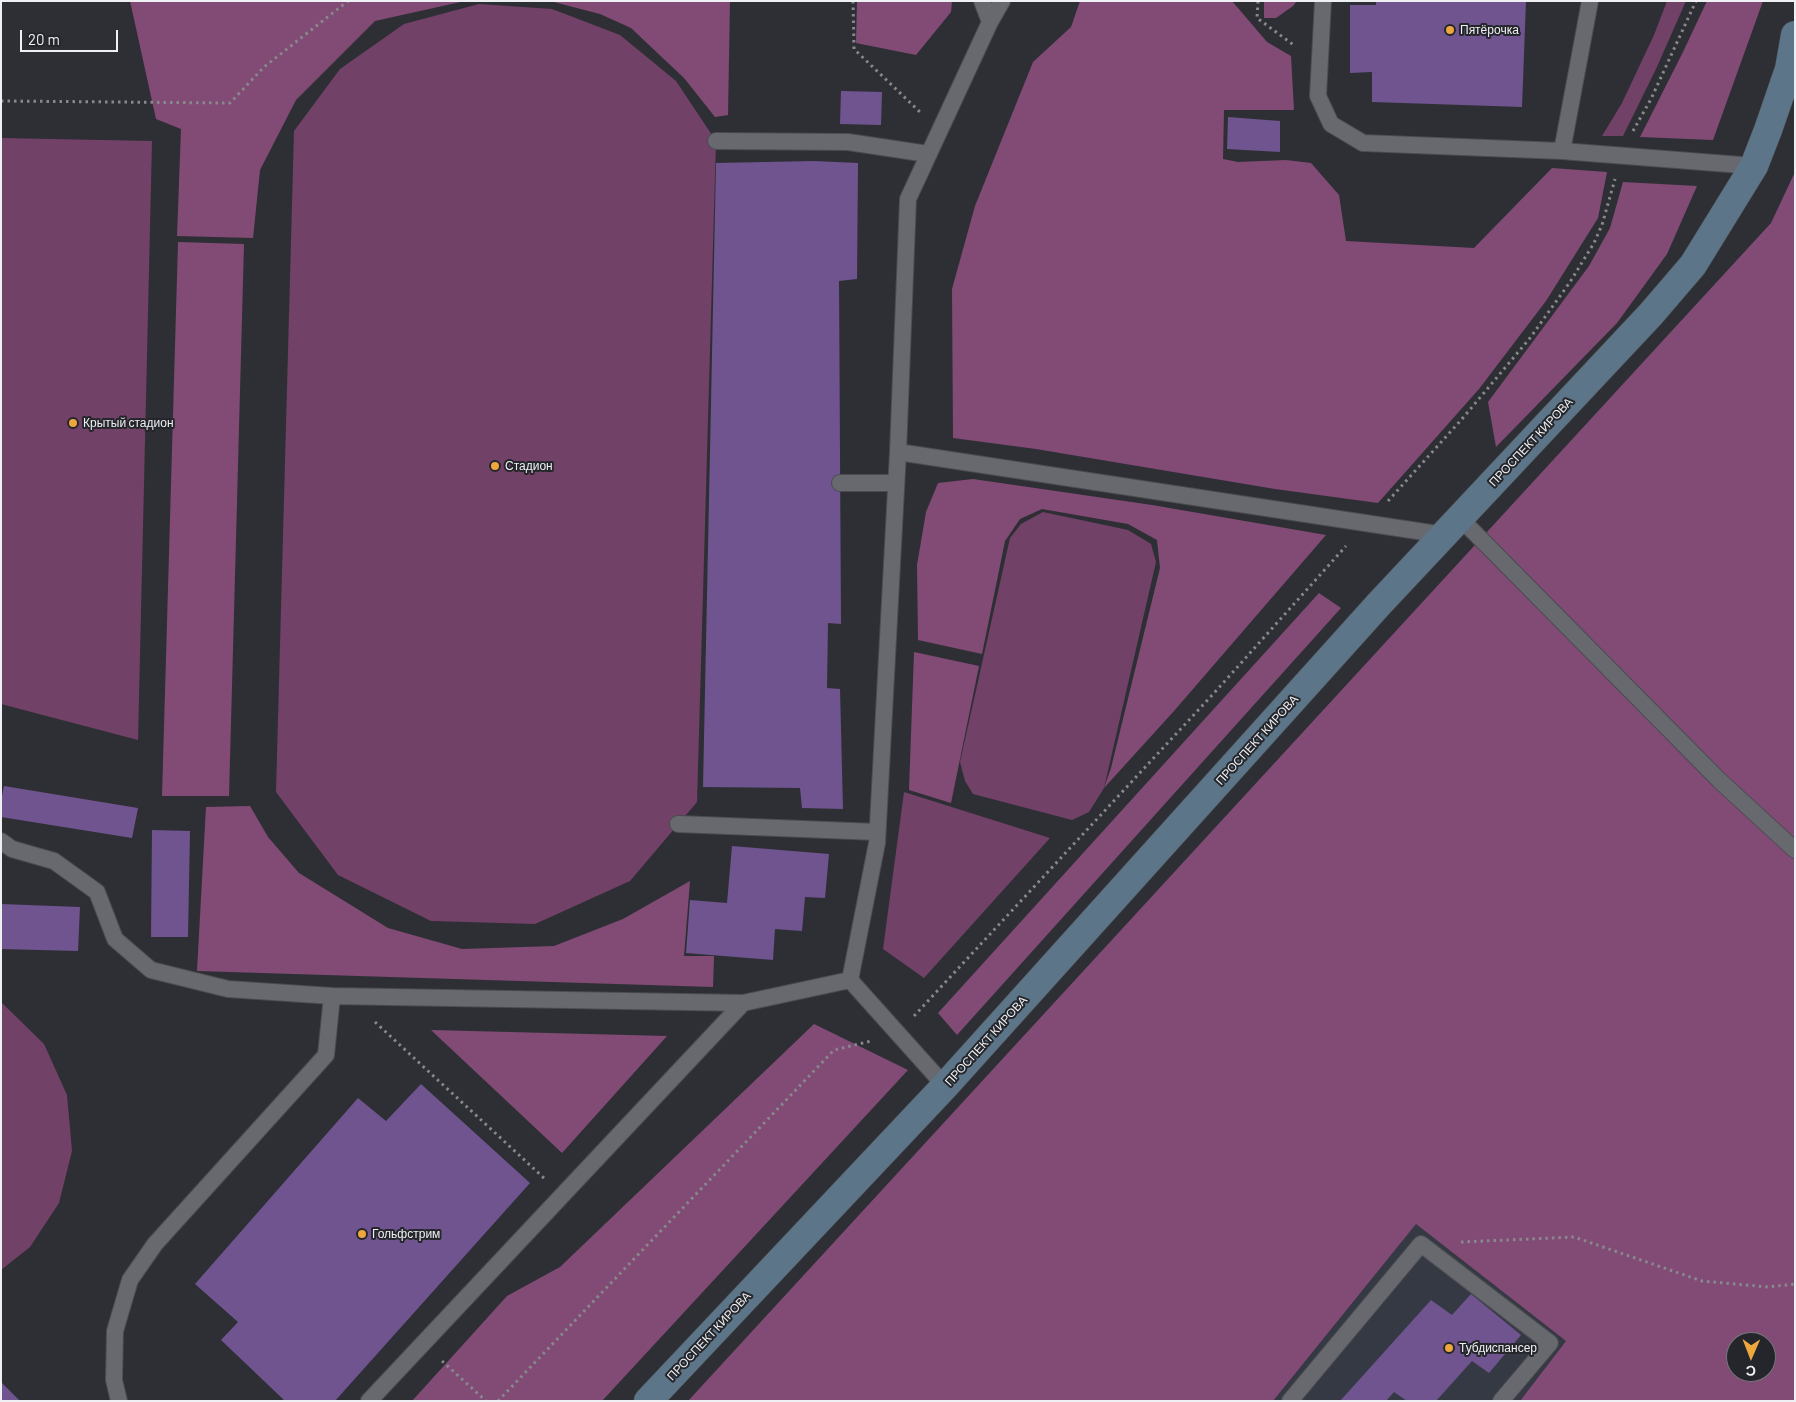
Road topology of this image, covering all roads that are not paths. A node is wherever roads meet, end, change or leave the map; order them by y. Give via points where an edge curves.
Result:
1 (982, 1) edge
2 (1002, 1) edge
3 (1323, 1) edge
4 (1590, 1) edge
5 (990, 22) junction
6 (1795, 35) edge
7 (716, 141) dead end
8 (1562, 151) junction
9 (928, 154) junction
10 (1754, 166) junction
11 (898, 452) junction
12 (840, 483) dead end
13 (896, 483) junction
14 (1452, 527) junction
15 (678, 824) dead end
16 (878, 832) junction
17 (1, 841) edge
18 (1795, 850) edge
19 (850, 980) junction
20 (340, 996) junction
21 (743, 1003) junction
22 (945, 1086) junction
23 (119, 1401) edge
24 (370, 1401) edge
25 (648, 1401) edge
26 (1290, 1401) edge
27 (1501, 1401) edge

1 - 5 lane
2 - 5 lane
3 - 8 lane via 1318,96 1332,124 1363,143
4 - 8 lane
5 - 9 lane
6 - 10 main road, ПРОСПЕКТ КИРОВА via 1789,69
7 - 9 lane via 848,142
8 - 10 lane
9 - 11 lane via 908,199
10 - 14 main road, ПРОСПЕКТ КИРОВА via 1693,265 1644,322
11 - 13 lane
11 - 14 lane via 1367,523
12 - 13 lane
13 - 16 lane
14 - 18 lane
14 - 22 main road, ПРОСПЕКТ КИРОВА
15 - 16 lane
16 - 19 lane
17 - 20 lane via 12,849 54,861 97,892 115,940 151,970 228,989
19 - 21 lane
19 - 22 lane
20 - 21 lane
20 - 23 lane via 326,1055 155,1244 130,1280 114,1331 114,1380
21 - 24 lane
22 - 25 main road, ПРОСПЕКТ КИРОВА
26 - 27 lane via 1421,1244 1550,1343

